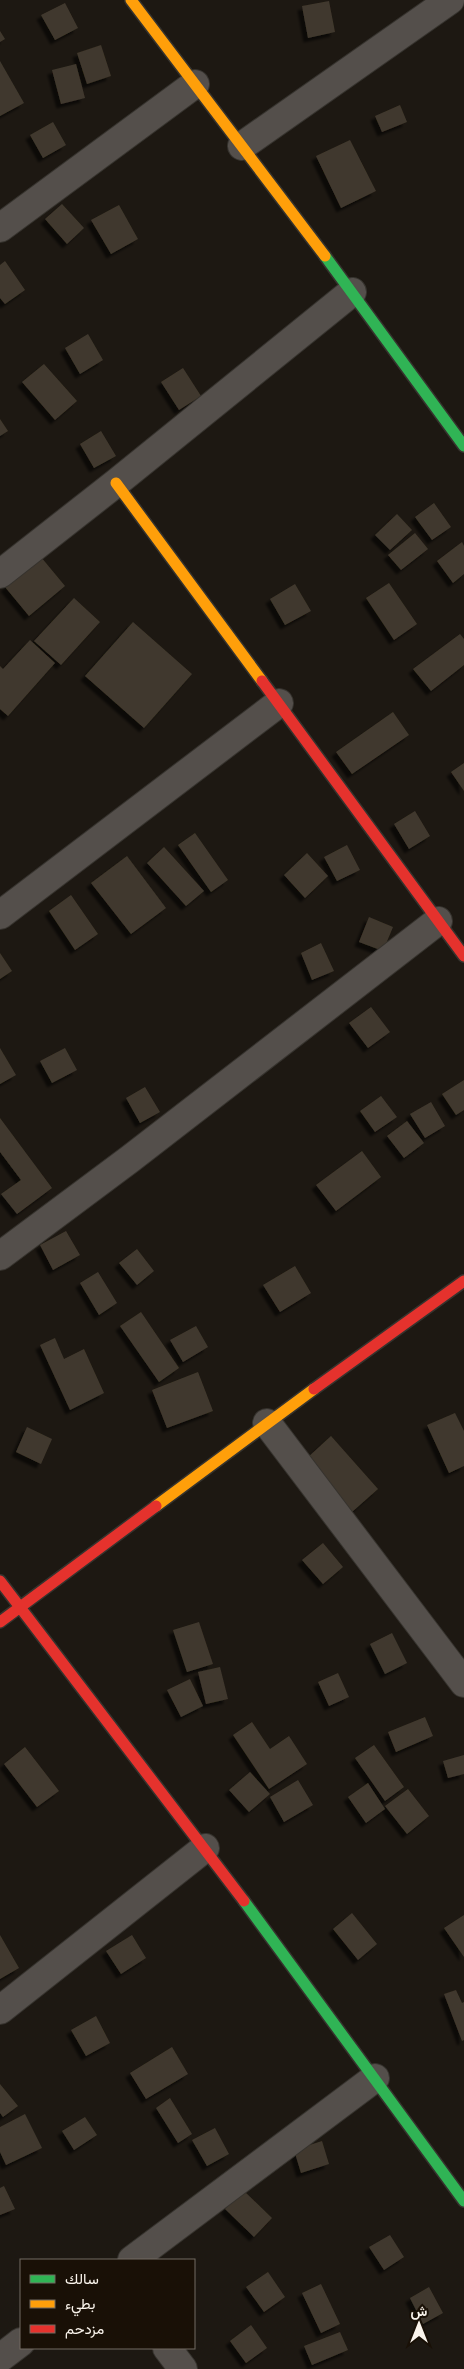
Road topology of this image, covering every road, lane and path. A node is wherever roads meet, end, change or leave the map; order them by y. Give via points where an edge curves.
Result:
1 (131, 0) edge
2 (450, 0) edge
3 (195, 84) junction
4 (242, 146) junction
5 (0, 228) edge
6 (352, 292) junction
7 (464, 446) edge
8 (116, 483) junction
9 (0, 574) edge
10 (279, 703) junction
11 (0, 915) edge
12 (438, 921) junction
13 (464, 956) edge
14 (0, 1256) edge
15 (464, 1281) edge
16 (267, 1423) junction
17 (0, 1581) edge
18 (20, 1607) junction
19 (0, 1622) edge
20 (464, 1683) edge
21 (206, 1848) junction
22 (0, 2010) edge
23 (375, 2078) junction
24 (464, 2201) edge
25 (133, 2259) edge
26 (20, 2343) edge
27 (168, 2349) edge
28 (0, 2358) edge
29 (183, 2369) edge

1 - 3 street
2 - 4 street
3 - 4 street
3 - 5 street
4 - 6 street
6 - 7 street
6 - 8 street
8 - 9 street
8 - 10 street
10 - 11 street
10 - 12 street
12 - 13 street
12 - 14 street
15 - 16 street
16 - 18 street
16 - 20 street
17 - 18 street
18 - 19 street
18 - 21 street
21 - 22 street
21 - 23 street
23 - 24 street
23 - 25 street
26 - 28 street
27 - 29 street

